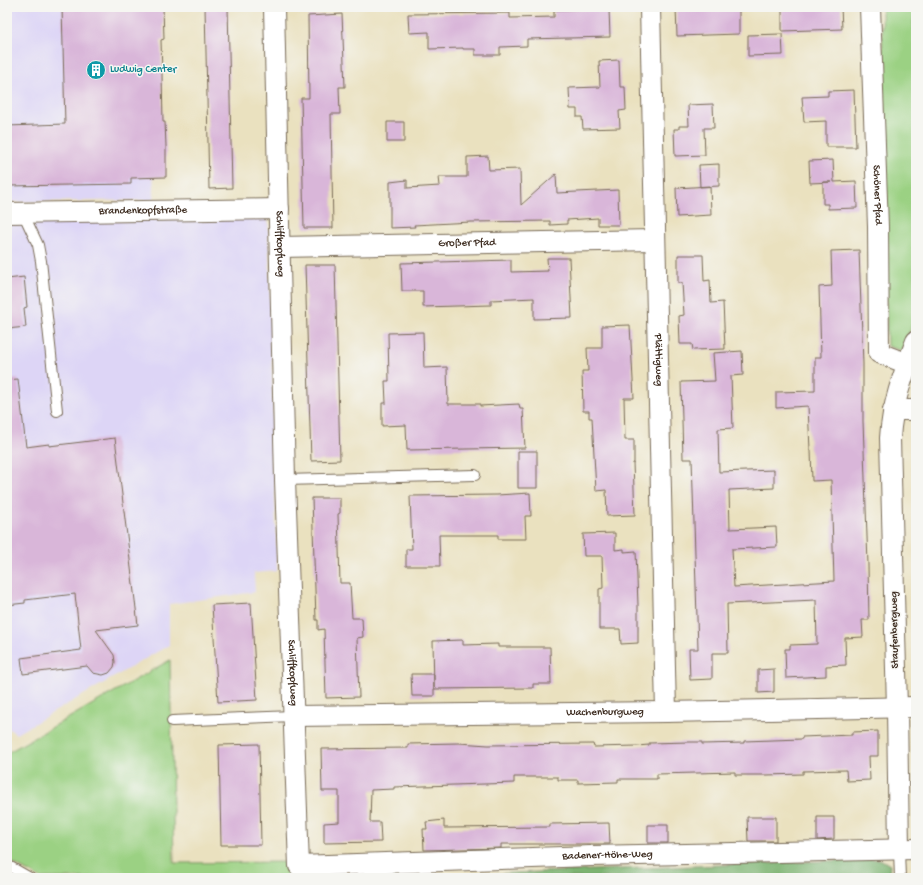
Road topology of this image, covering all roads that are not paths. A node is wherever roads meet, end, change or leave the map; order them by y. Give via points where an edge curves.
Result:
1 (274, 7) edge
2 (650, 7) edge
3 (870, 7) edge
4 (279, 209) junction
5 (15, 213) edge
6 (655, 240) junction
7 (280, 247) junction
8 (916, 341) edge
9 (908, 364) junction
10 (893, 410) junction
11 (916, 410) edge
12 (57, 411) dead end
13 (475, 475) dead end
14 (285, 480) junction
15 (906, 708) edge
16 (666, 712) junction
17 (293, 716) junction
18 (172, 721) dead end
19 (907, 849) edge
20 (7, 865) edge
21 (298, 872) edge
22 (30, 878) edge
23 (900, 878) edge

1 - 4 street, Schliffkopfweg
2 - 6 street, Plättigweg
3 - 9 street, Schöner Pfad via 878,220 879,353
4 - 5 street, Brandenkopfstraße
4 - 7 street, Schliffkopfweg
5 - 12 lane via 38,245
6 - 7 street, Großer Pfad
6 - 16 street, Plättigweg
7 - 14 street, Schliffkopfweg
8 - 9 street, Staufenbergweg
9 - 10 street, Staufenbergweg
10 - 11 street
10 - 15 street, Staufenbergweg via 890,438
13 - 14 lane
14 - 17 street, Schliffkopfweg
15 - 16 street, Wachenburgweg
15 - 19 street, Staufenbergweg
16 - 17 street, Wachenburgweg
17 - 18 lane
17 - 21 street, Schliffkopfweg
19 - 21 street, Badener-Höhe-Weg via 583,857
19 - 23 lane
20 - 22 lane

